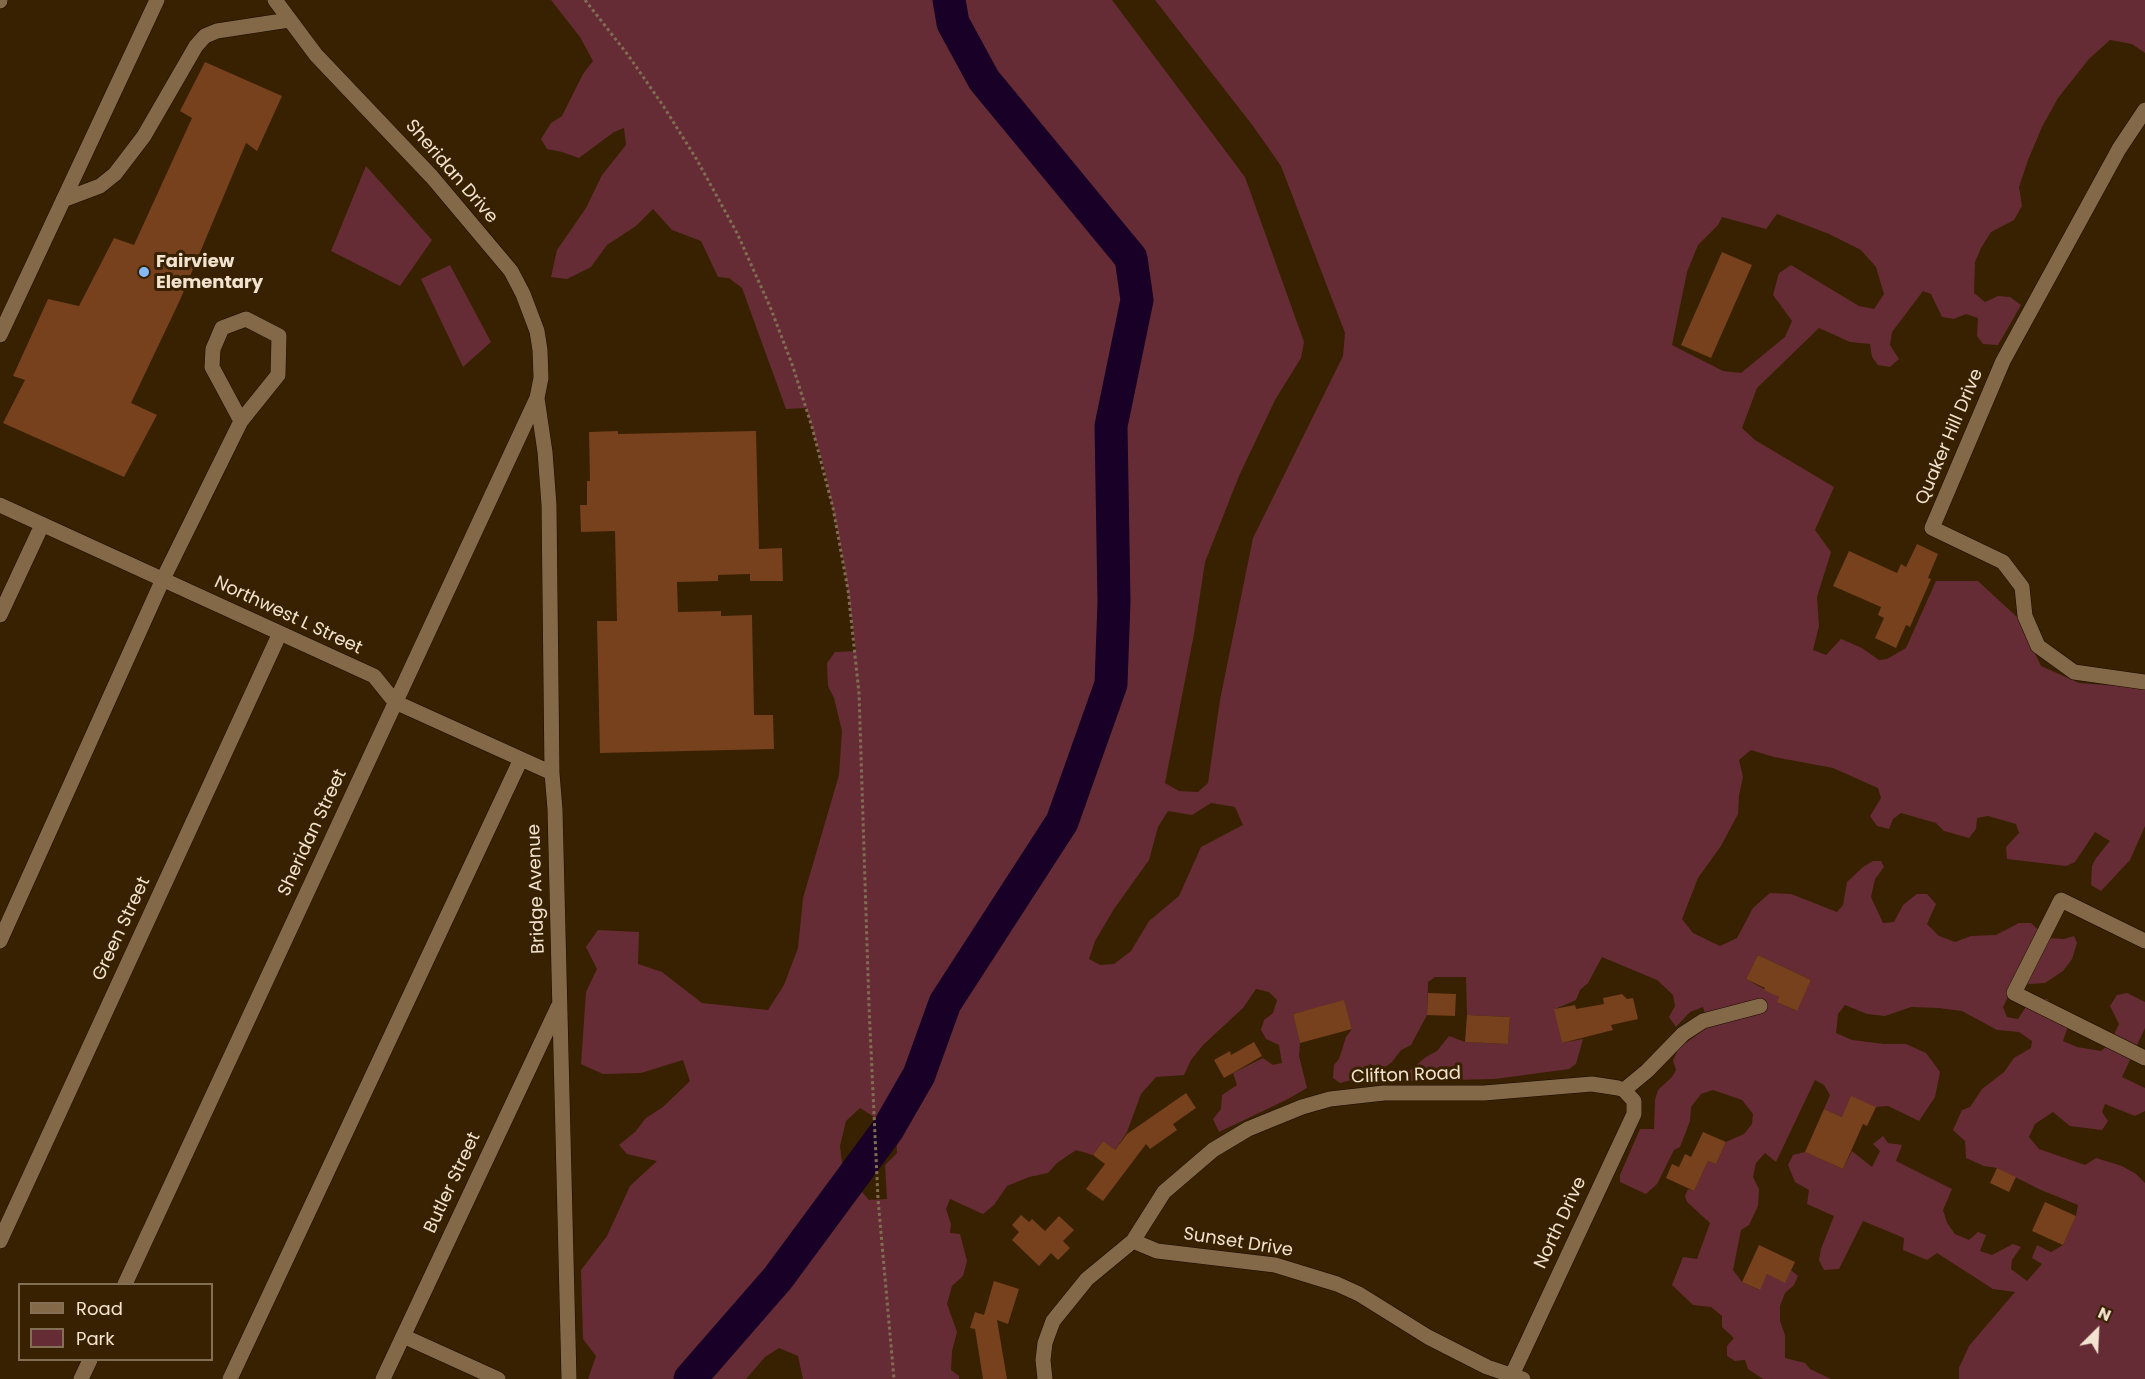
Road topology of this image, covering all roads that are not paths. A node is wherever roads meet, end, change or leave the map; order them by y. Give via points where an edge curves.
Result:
1 (157, 0) edge
2 (275, 0) edge
3 (289, 21) junction
4 (2145, 111) edge
5 (63, 200) junction
6 (0, 335) edge
7 (537, 398) junction
8 (241, 421) junction
9 (0, 505) edge
10 (42, 525) junction
11 (163, 579) junction
12 (0, 615) edge
13 (280, 633) junction
14 (2145, 682) edge
15 (395, 702) junction
16 (521, 759) junction
17 (552, 774) junction
18 (0, 941) edge
19 (2145, 941) edge
20 (560, 1004) junction
21 (1760, 1006) dead end
22 (2145, 1058) edge
23 (1624, 1090) junction
24 (0, 1241) edge
25 (1133, 1241) junction
26 (125, 1283) edge
27 (403, 1336) junction
28 (89, 1361) edge
29 (1518, 1377) edge
30 (81, 1379) edge
31 (230, 1379) edge
32 (383, 1379) edge
33 (498, 1379) edge
34 (569, 1379) edge
35 (1045, 1379) edge

1 - 5 street
2 - 3 street, Sheridan Drive
3 - 5 street via 205,36 116,174 100,186
3 - 7 street, Sheridan Drive via 316,55 432,177 511,271 537,332 541,378
4 - 14 street, Quaker Hill Drive via 2119,149 2003,361 1932,528 2003,562 2022,586 2025,616 2038,646 2074,672
5 - 6 street
7 - 15 street, Sheridan Street
7 - 17 street, Bridge Avenue via 549,505
8 - 8 street via 278,375 279,336 246,319 222,328 213,349 212,367
8 - 11 street
9 - 10 street, Northwest L Street
10 - 11 street, Northwest L Street
10 - 12 street
11 - 13 street, Northwest L Street
11 - 18 street
13 - 15 street, Northwest L Street via 374,676
13 - 24 street, Green Street
15 - 16 street, Northwest L Street
15 - 26 street, Sheridan Street
16 - 17 street, Northwest L Street
16 - 31 street
17 - 20 street, Bridge Avenue
19 - 22 street via 2061,900 2014,993
20 - 27 street, Butler Street
20 - 34 street, Bridge Avenue
21 - 23 street via 1702,1021
23 - 25 street, Clifton Road via 1592,1084 1484,1093 1384,1093 1330,1099 1302,1107 1248,1129 1213,1150 1164,1192
23 - 29 street, North Drive via 1634,1101 1634,1114
25 - 29 street, Sunset Drive via 1156,1251 1275,1265 1337,1284 1428,1337 1487,1367
25 - 35 street via 1087,1279 1053,1321 1043,1360
27 - 32 street, Butler Street
27 - 33 street
28 - 30 street

